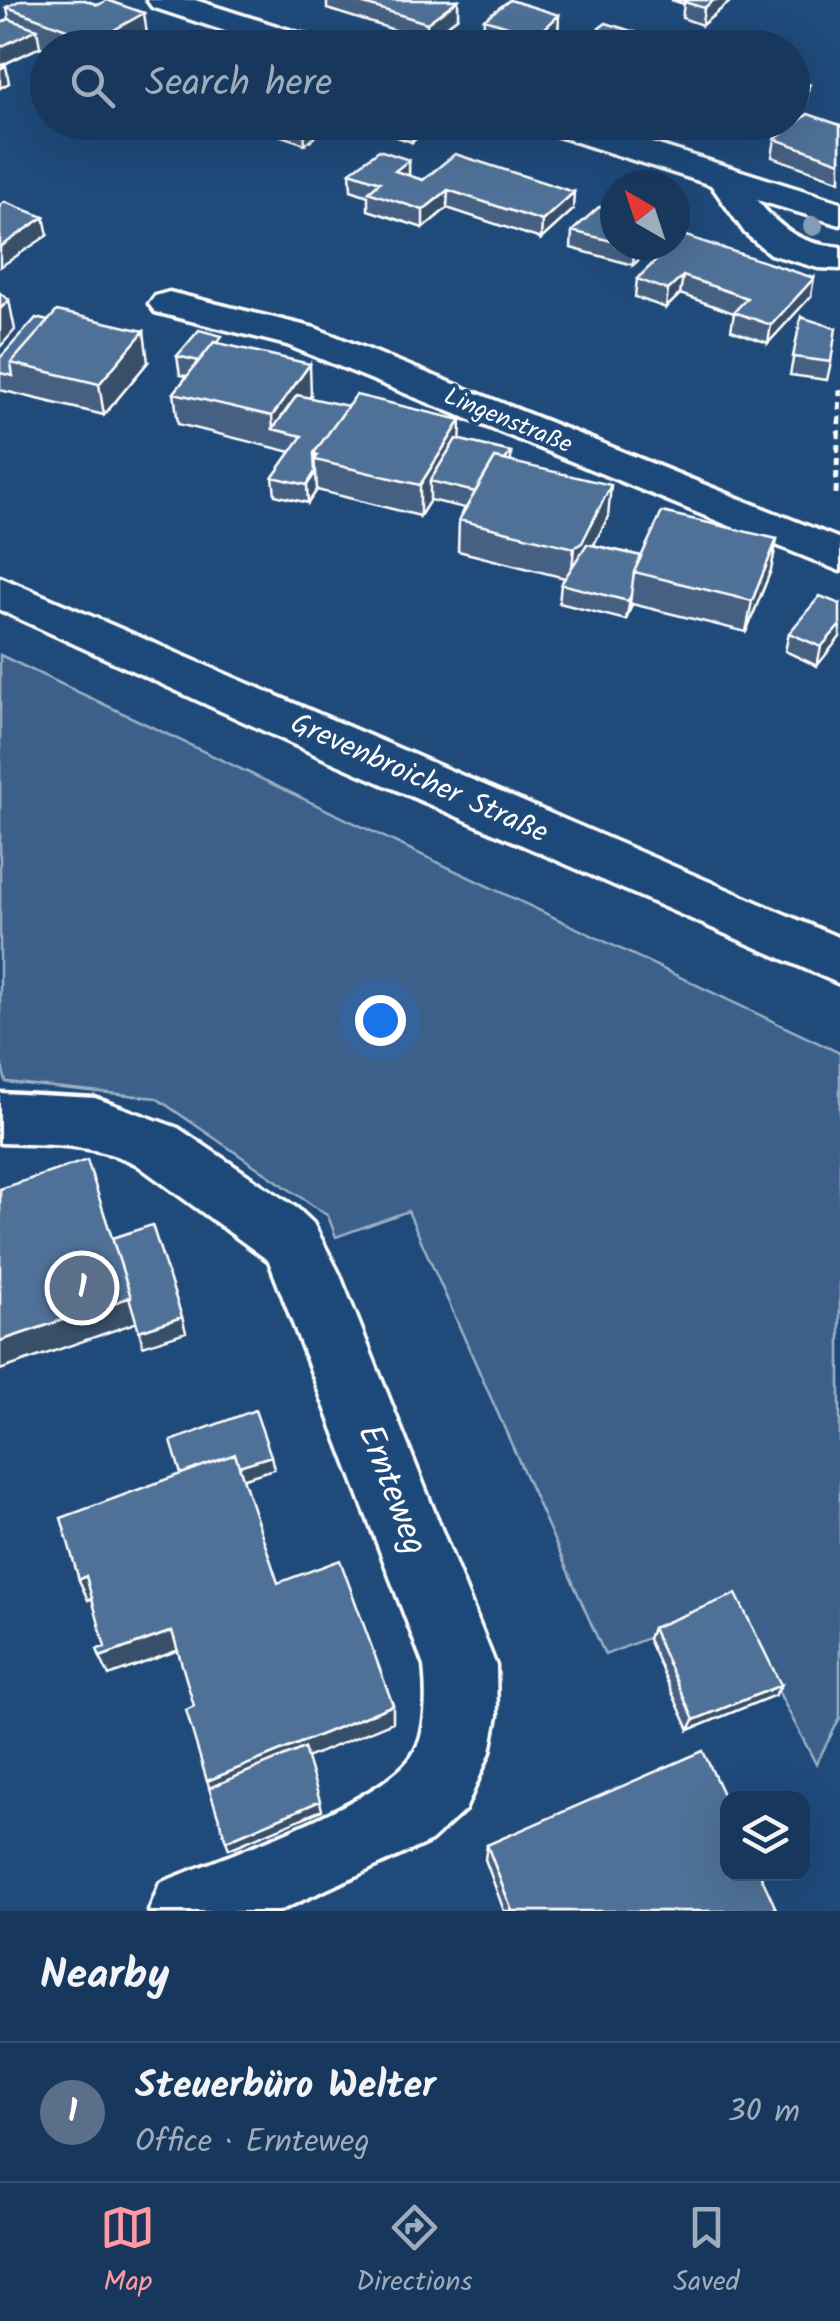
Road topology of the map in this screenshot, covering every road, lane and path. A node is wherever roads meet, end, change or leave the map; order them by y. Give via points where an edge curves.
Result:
1 (162, 0) edge
2 (256, 30) edge
3 (605, 140) edge
4 (725, 178) junction
5 (840, 214) edge
6 (840, 258) edge
7 (169, 304) dead end
8 (840, 390) edge
9 (836, 555) edge
10 (0, 592) edge
11 (840, 962) edge
12 (0, 1118) edge
13 (188, 1911) edge

1 - 2 street
3 - 4 street
4 - 5 street
4 - 6 street via 766,236 808,254
7 - 9 street, Lingenstraße via 301,336
8 - 9 path
10 - 11 street, Grevenbroicher Straße
12 - 13 street, Ernteweg via 126,1131 291,1242 460,1666 462,1720 430,1794 386,1826

